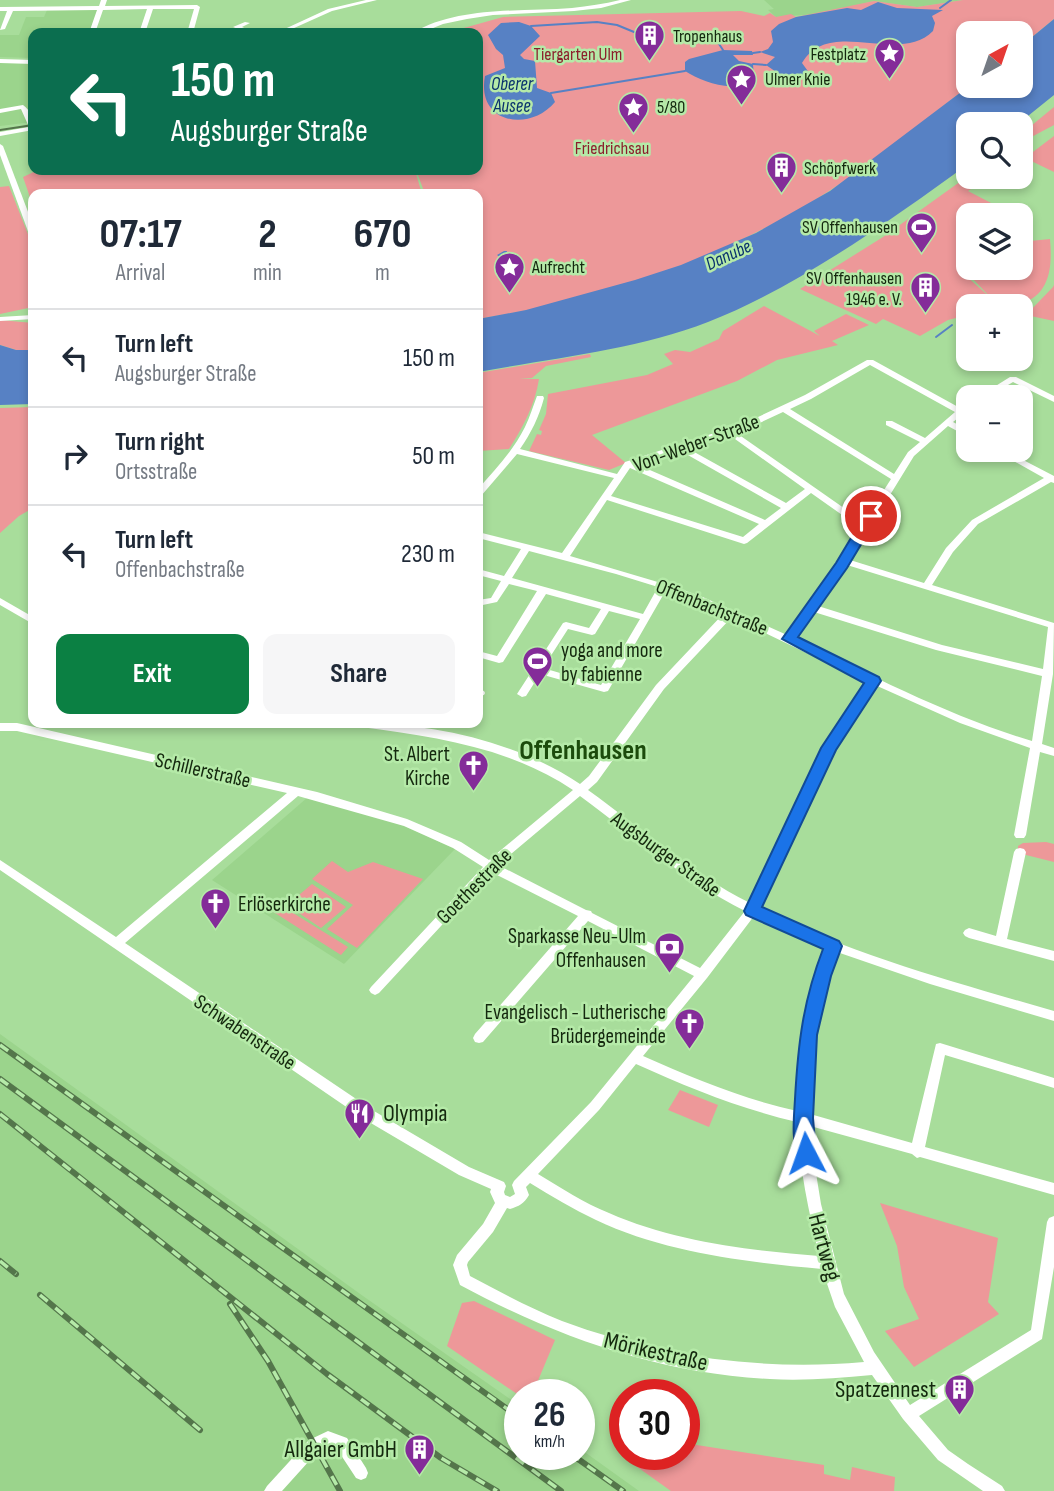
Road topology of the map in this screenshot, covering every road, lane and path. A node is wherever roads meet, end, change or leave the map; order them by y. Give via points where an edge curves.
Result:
1 (25, 0) edge
2 (104, 0) edge
3 (374, 0) edge
4 (628, 0) edge
5 (352, 2) edge
6 (149, 5) edge
7 (101, 8) junction
8 (0, 9) edge
9 (11, 9) junction
10 (22, 9) junction
11 (247, 23) dead end
12 (0, 28) edge
13 (94, 28) edge
14 (143, 28) edge
15 (191, 28) edge
16 (239, 28) edge
17 (289, 28) edge
18 (426, 28) edge
19 (0, 61) edge
20 (28, 61) edge
21 (0, 111) edge
22 (28, 118) edge
23 (28, 129) edge
24 (0, 134) edge
25 (0, 146) edge
26 (28, 221) edge
27 (28, 317) edge
28 (0, 318) edge
29 (1003, 385) edge
30 (1026, 385) edge
31 (1033, 388) edge
32 (540, 398) dead end
33 (1054, 398) edge
34 (785, 409) junction
35 (956, 410) edge
36 (956, 413) edge
37 (947, 422) junction
38 (889, 423) dead end
39 (956, 427) edge
40 (730, 432) junction
41 (924, 441) junction
42 (681, 447) junction
43 (516, 451) junction
44 (1020, 462) edge
45 (628, 464) junction
46 (620, 477) junction
47 (895, 478) junction
48 (1052, 479) edge
49 (483, 485) edge
50 (810, 489) junction
51 (606, 498) junction
52 (786, 507) junction
53 (764, 523) junction
54 (866, 524) junction
55 (483, 536) edge
56 (526, 548) junction
57 (564, 557) junction
58 (844, 561) junction
59 (483, 573) edge
60 (507, 580) junction
61 (664, 586) junction
62 (926, 587) junction
63 (543, 590) junction
64 (0, 601) edge
65 (483, 602) edge
66 (607, 607) junction
67 (813, 608) junction
68 (730, 612) junction
69 (28, 618) edge
70 (646, 618) junction
71 (1054, 626) edge
72 (789, 639) junction
73 (483, 655) edge
74 (537, 670) junction
75 (1048, 674) junction
76 (873, 681) junction
77 (522, 694) dead end
78 (0, 727) edge
79 (393, 728) edge
80 (1036, 747) junction
81 (1054, 752) edge
82 (582, 791) junction
83 (295, 792) junction
84 (1020, 835) dead end
85 (1020, 852) dead end
86 (0, 864) edge
87 (491, 866) junction
88 (752, 911) junction
89 (587, 914) junction
90 (969, 933) dead end
91 (1001, 941) junction
92 (116, 944) junction
93 (833, 946) junction
94 (1054, 956) edge
95 (703, 975) junction
96 (375, 990) dead end
97 (1054, 1016) edge
98 (479, 1038) dead end
99 (635, 1058) junction
100 (1054, 1083) edge
101 (803, 1118) junction
102 (917, 1152) junction
103 (524, 1180) junction
104 (499, 1186) junction
105 (1054, 1189) edge
106 (503, 1202) junction
107 (1054, 1222) edge
108 (828, 1262) junction
109 (874, 1368) junction
110 (908, 1415) junction
111 (361, 1473) dead end
112 (272, 1491) edge
113 (997, 1491) edge

1 - 10 street
2 - 7 street
3 - 5 street
4 - 18 street via 594,7 468,13
5 - 17 street
6 - 7 street
6 - 14 street
6 - 15 street via 197,7
7 - 10 street
7 - 13 street
8 - 9 street
9 - 10 street
9 - 12 street
11 - 16 street
19 - 20 street
21 - 22 street via 23,107
23 - 24 street
25 - 26 street
27 - 28 street
29 - 30 street via 1013,379
31 - 33 street
32 - 43 street
34 - 35 street, Von-Weber-Straße via 870,362
34 - 40 street, Von-Weber-Straße
34 - 47 street
36 - 37 street
37 - 39 street
37 - 41 street
38 - 41 street
40 - 42 street, Von-Weber-Straße
40 - 50 street
41 - 47 street
42 - 45 street, Von-Weber-Straße
42 - 52 street
43 - 46 street, Von-Weber-Straße
43 - 49 street
44 - 48 street
45 - 46 street, Von-Weber-Straße
45 - 53 street
46 - 51 street
47 - 54 street
48 - 62 street via 975,522 949,550
50 - 52 street
50 - 54 street
51 - 53 street via 744,541
51 - 57 street
52 - 53 street
54 - 58 street
55 - 56 street, Offenbachstraße
56 - 57 street, Offenbachstraße
56 - 60 street
57 - 61 street, Offenbachstraße
58 - 62 street
58 - 67 street
59 - 60 street
60 - 63 street
60 - 65 street via 494,600
61 - 68 street, Offenbachstraße
61 - 70 street
62 - 71 street
63 - 66 street
63 - 73 street via 499,660
64 - 69 street
66 - 70 street
66 - 74 street via 592,632 566,625
67 - 72 street
67 - 75 street via 942,649
68 - 72 street, Offenbachstraße
68 - 82 street, Goethestraße via 660,687
70 - 74 street via 604,689
71 - 75 street
72 - 76 street, Offenbachstraße
74 - 77 street
75 - 80 street
76 - 80 street, Offenbachstraße
76 - 88 street via 829,748
78 - 83 street, Schillerstraße via 35,731
79 - 82 street, Augsburger Straße via 493,747 536,764
80 - 81 street, Offenbachstraße
80 - 84 street
82 - 87 street, Goethestraße
82 - 88 street, Augsburger Straße via 696,879
83 - 87 street, Schillerstraße via 405,823 457,845
83 - 92 street
85 - 91 street
86 - 92 street, Schwabenstraße
87 - 89 street, Schillerstraße
87 - 96 street, Goethestraße
88 - 93 street, Augsburger Straße
88 - 95 street
89 - 95 street, Schillerstraße
89 - 98 street
90 - 91 street
91 - 94 street
92 - 104 street, Schwabenstraße via 369,1115
93 - 97 street, Augsburger Straße
93 - 101 street, Hartweg via 808,1035
95 - 99 street
99 - 101 street via 763,1110
99 - 103 street
100 - 102 street via 940,1048
101 - 102 street
101 - 108 street, Hartweg via 812,1197
102 - 105 street
103 - 104 street
103 - 106 street via 520,1198
103 - 108 street via 619,1223 677,1242
104 - 106 street
106 - 109 street, Mörikestraße via 462,1259 464,1280 555,1325 642,1352 762,1373
107 - 110 street via 1037,1334
108 - 109 street, Hartweg via 842,1309
109 - 110 street, Hartweg
110 - 113 street, Hartweg via 943,1455
111 - 112 street via 342,1443 328,1438 314,1445

